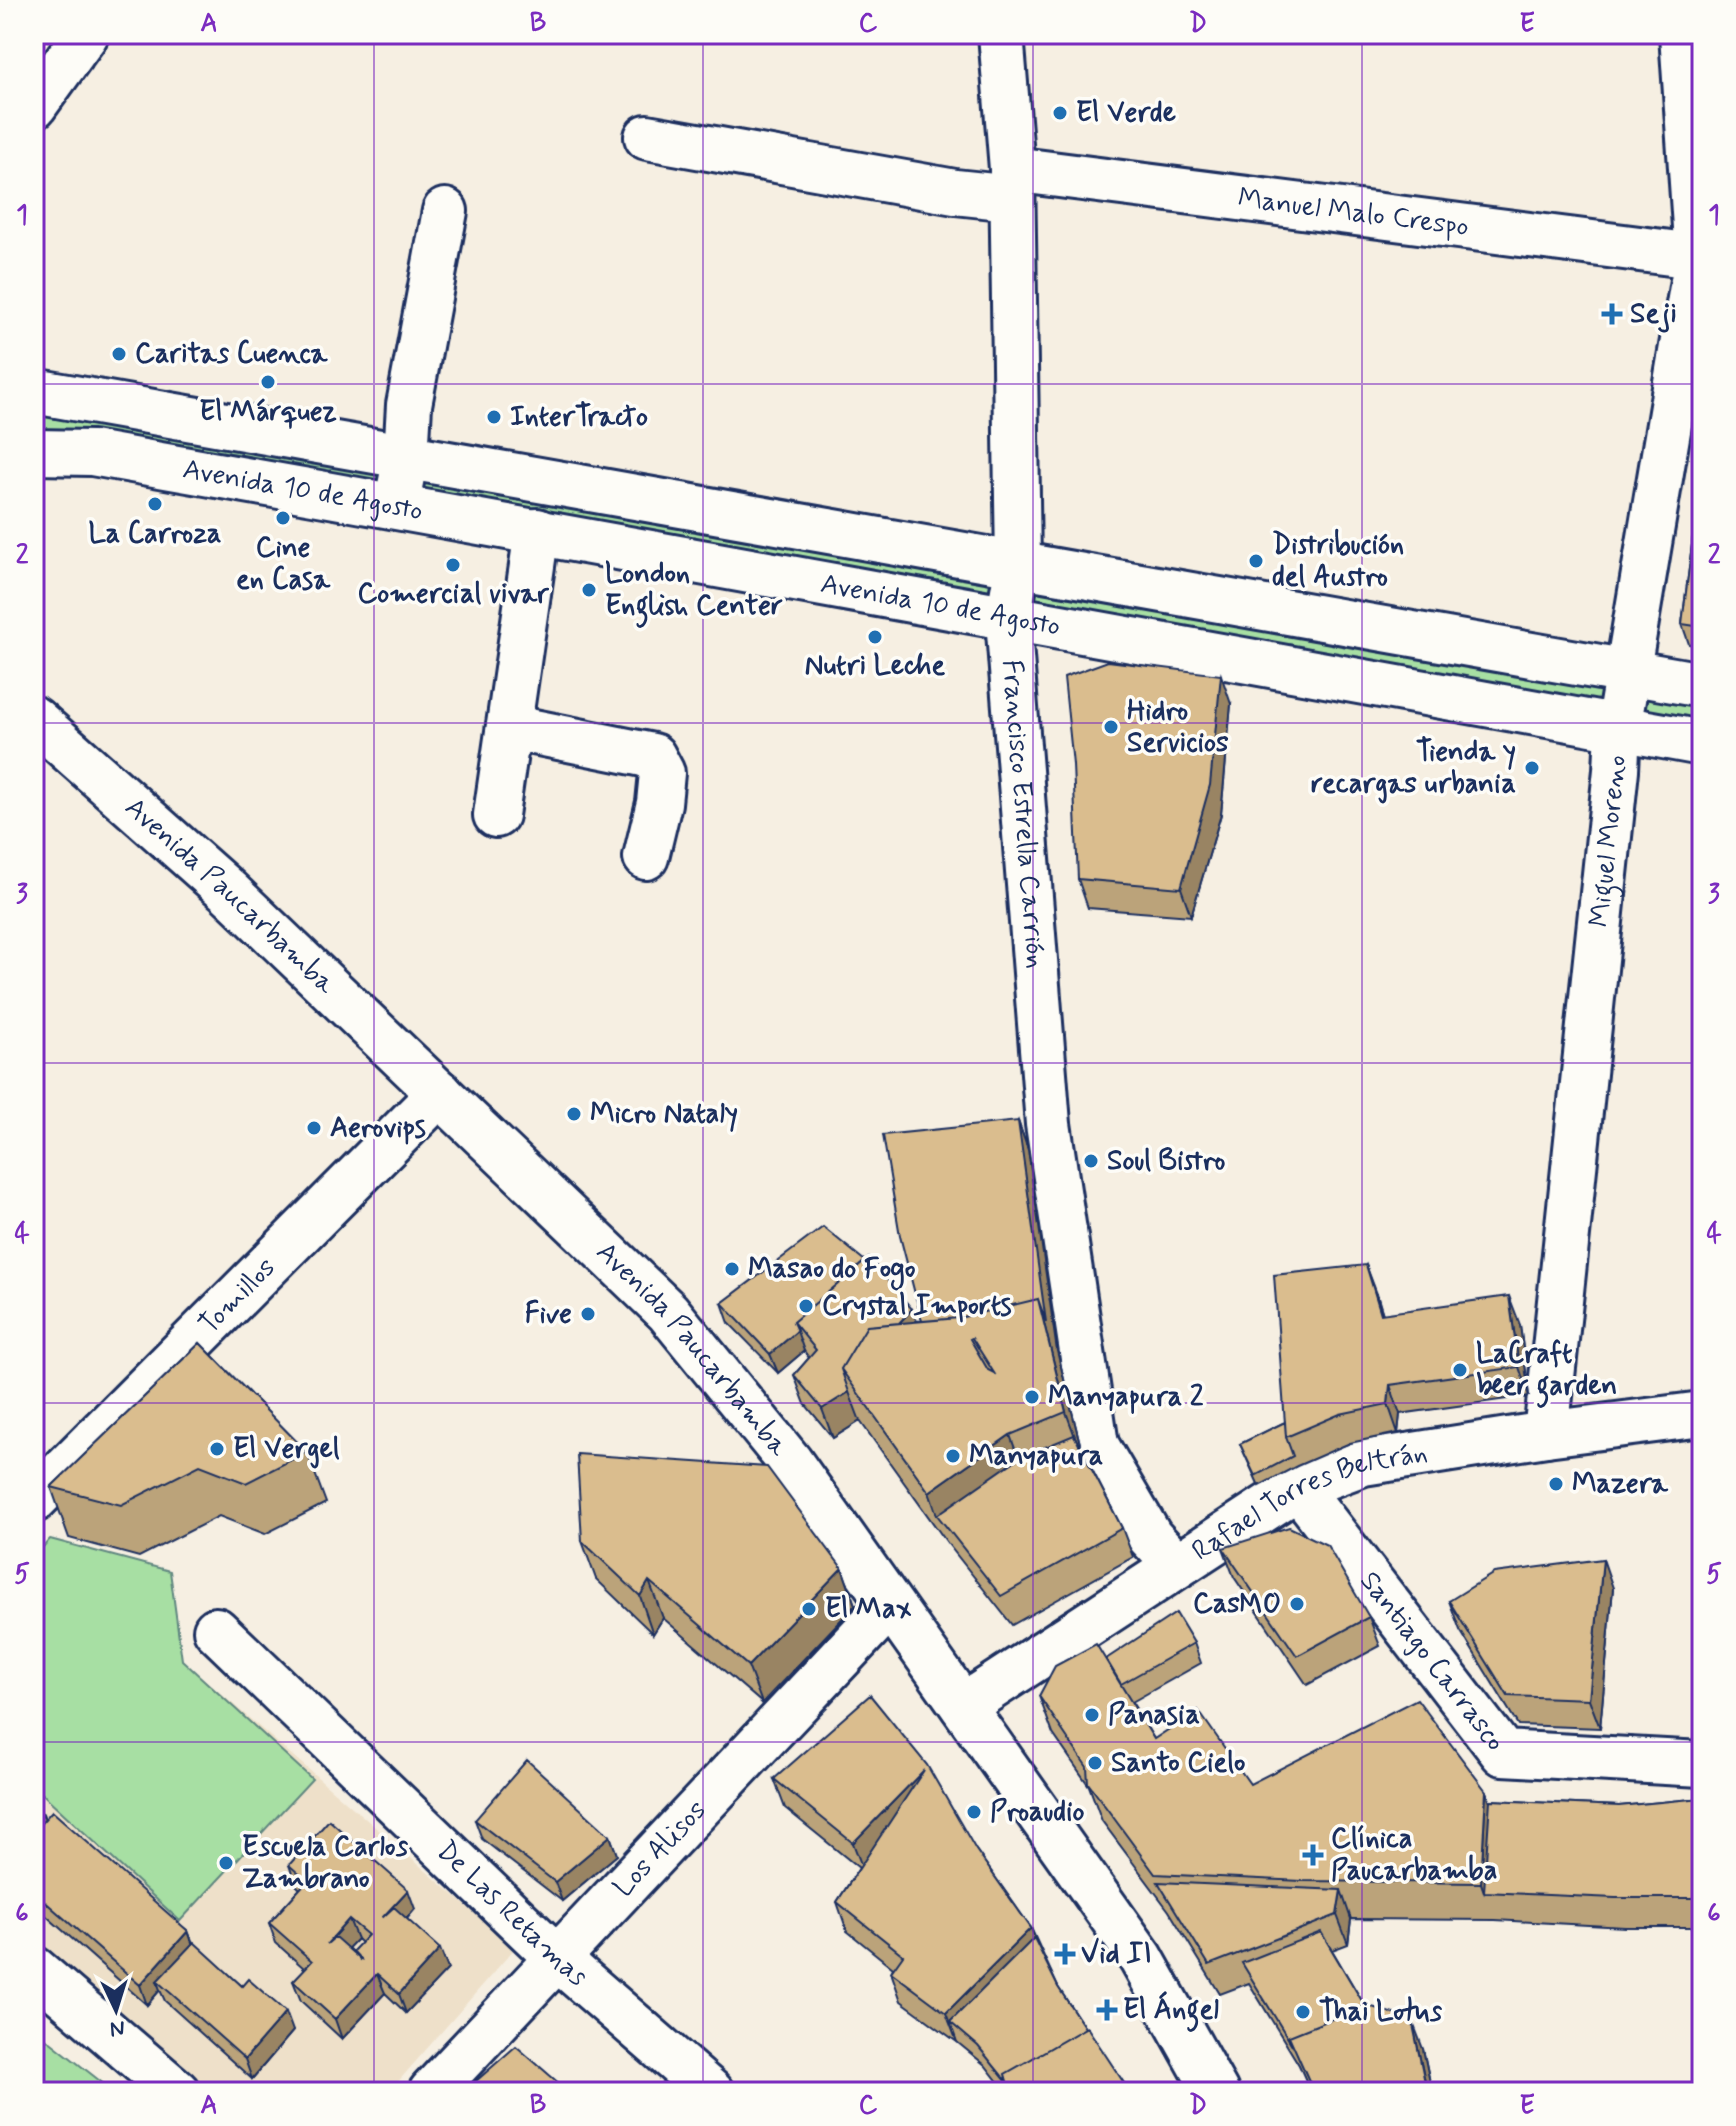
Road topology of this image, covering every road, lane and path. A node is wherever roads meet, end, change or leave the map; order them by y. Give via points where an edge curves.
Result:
1 (86, 34) edge
2 (1682, 34) edge
3 (995, 35) edge
4 (34, 106) edge
5 (647, 137) dead end
6 (1012, 183) junction
7 (445, 211) dead end
8 (1699, 257) edge
9 (34, 391) edge
10 (34, 452) edge
11 (406, 457) junction
12 (396, 506) junction
13 (537, 531) junction
14 (1018, 563) junction
15 (1008, 619) junction
16 (1629, 672) junction
17 (1702, 685) edge
18 (34, 719) edge
19 (509, 727) junction
20 (1618, 729) junction
21 (1702, 743) edge
22 (496, 815) dead end
23 (646, 857) dead end
24 (440, 1093) junction
25 (1702, 1414) edge
26 (1546, 1434) junction
27 (1298, 1487) junction
28 (34, 1500) edge
29 (1176, 1565) junction
30 (890, 1605) junction
31 (216, 1630) dead end
32 (963, 1706) junction
33 (1702, 1764) edge
34 (557, 1958) junction
35 (34, 1969) edge
36 (177, 2092) edge
37 (431, 2092) edge
38 (711, 2092) edge
39 (1216, 2092) edge

1 - 4 street
2 - 8 street, Miguel Moreno
3 - 6 street, Francisco Estrella Carrión
5 - 6 street, Manuel Malo Crespo via 955,192
6 - 8 street, Manuel Malo Crespo
6 - 14 street, Francisco Estrella Carrión
7 - 11 street via 409,405
8 - 16 street, Miguel Moreno
9 - 11 street, Avenida 10 de Agosto
10 - 12 street, Avenida 10 de Agosto via 92,453
11 - 12 street
11 - 14 street, Avenida 10 de Agosto
12 - 13 street, Avenida 10 de Agosto
13 - 15 street, Avenida 10 de Agosto
13 - 19 street
14 - 15 street, Francisco Estrella Carrión
14 - 16 street, Avenida 10 de Agosto
15 - 20 street, Avenida 10 de Agosto
15 - 29 street, Francisco Estrella Carrión via 1048,1124 1096,1445 1150,1537
16 - 17 street, Avenida 10 de Agosto
16 - 20 street, Miguel Moreno
18 - 24 street, Avenida Paucarbamba via 228,891
19 - 22 street
19 - 23 street via 653,756 662,773
20 - 21 street, Avenida 10 de Agosto
20 - 26 street, Miguel Moreno
24 - 28 street, Tomillos
24 - 30 street, Avenida Paucarbamba via 668,1312 790,1462
25 - 26 street, Rafael Torres Beltrán
26 - 27 street, Rafael Torres Beltrán via 1363,1463
27 - 29 street, Rafael Torres Beltrán
27 - 33 street, Santiago Carrasco via 1503,1753
29 - 32 street, Rafael Torres Beltrán
30 - 32 street, Avenida Paucarbamba
30 - 34 street, Los Alisos
31 - 34 street, De Las Retamas
32 - 39 street, Avenida Paucarbamba via 1141,1958
34 - 37 street, Los Alisos
34 - 38 street, De Las Retamas
35 - 36 street

